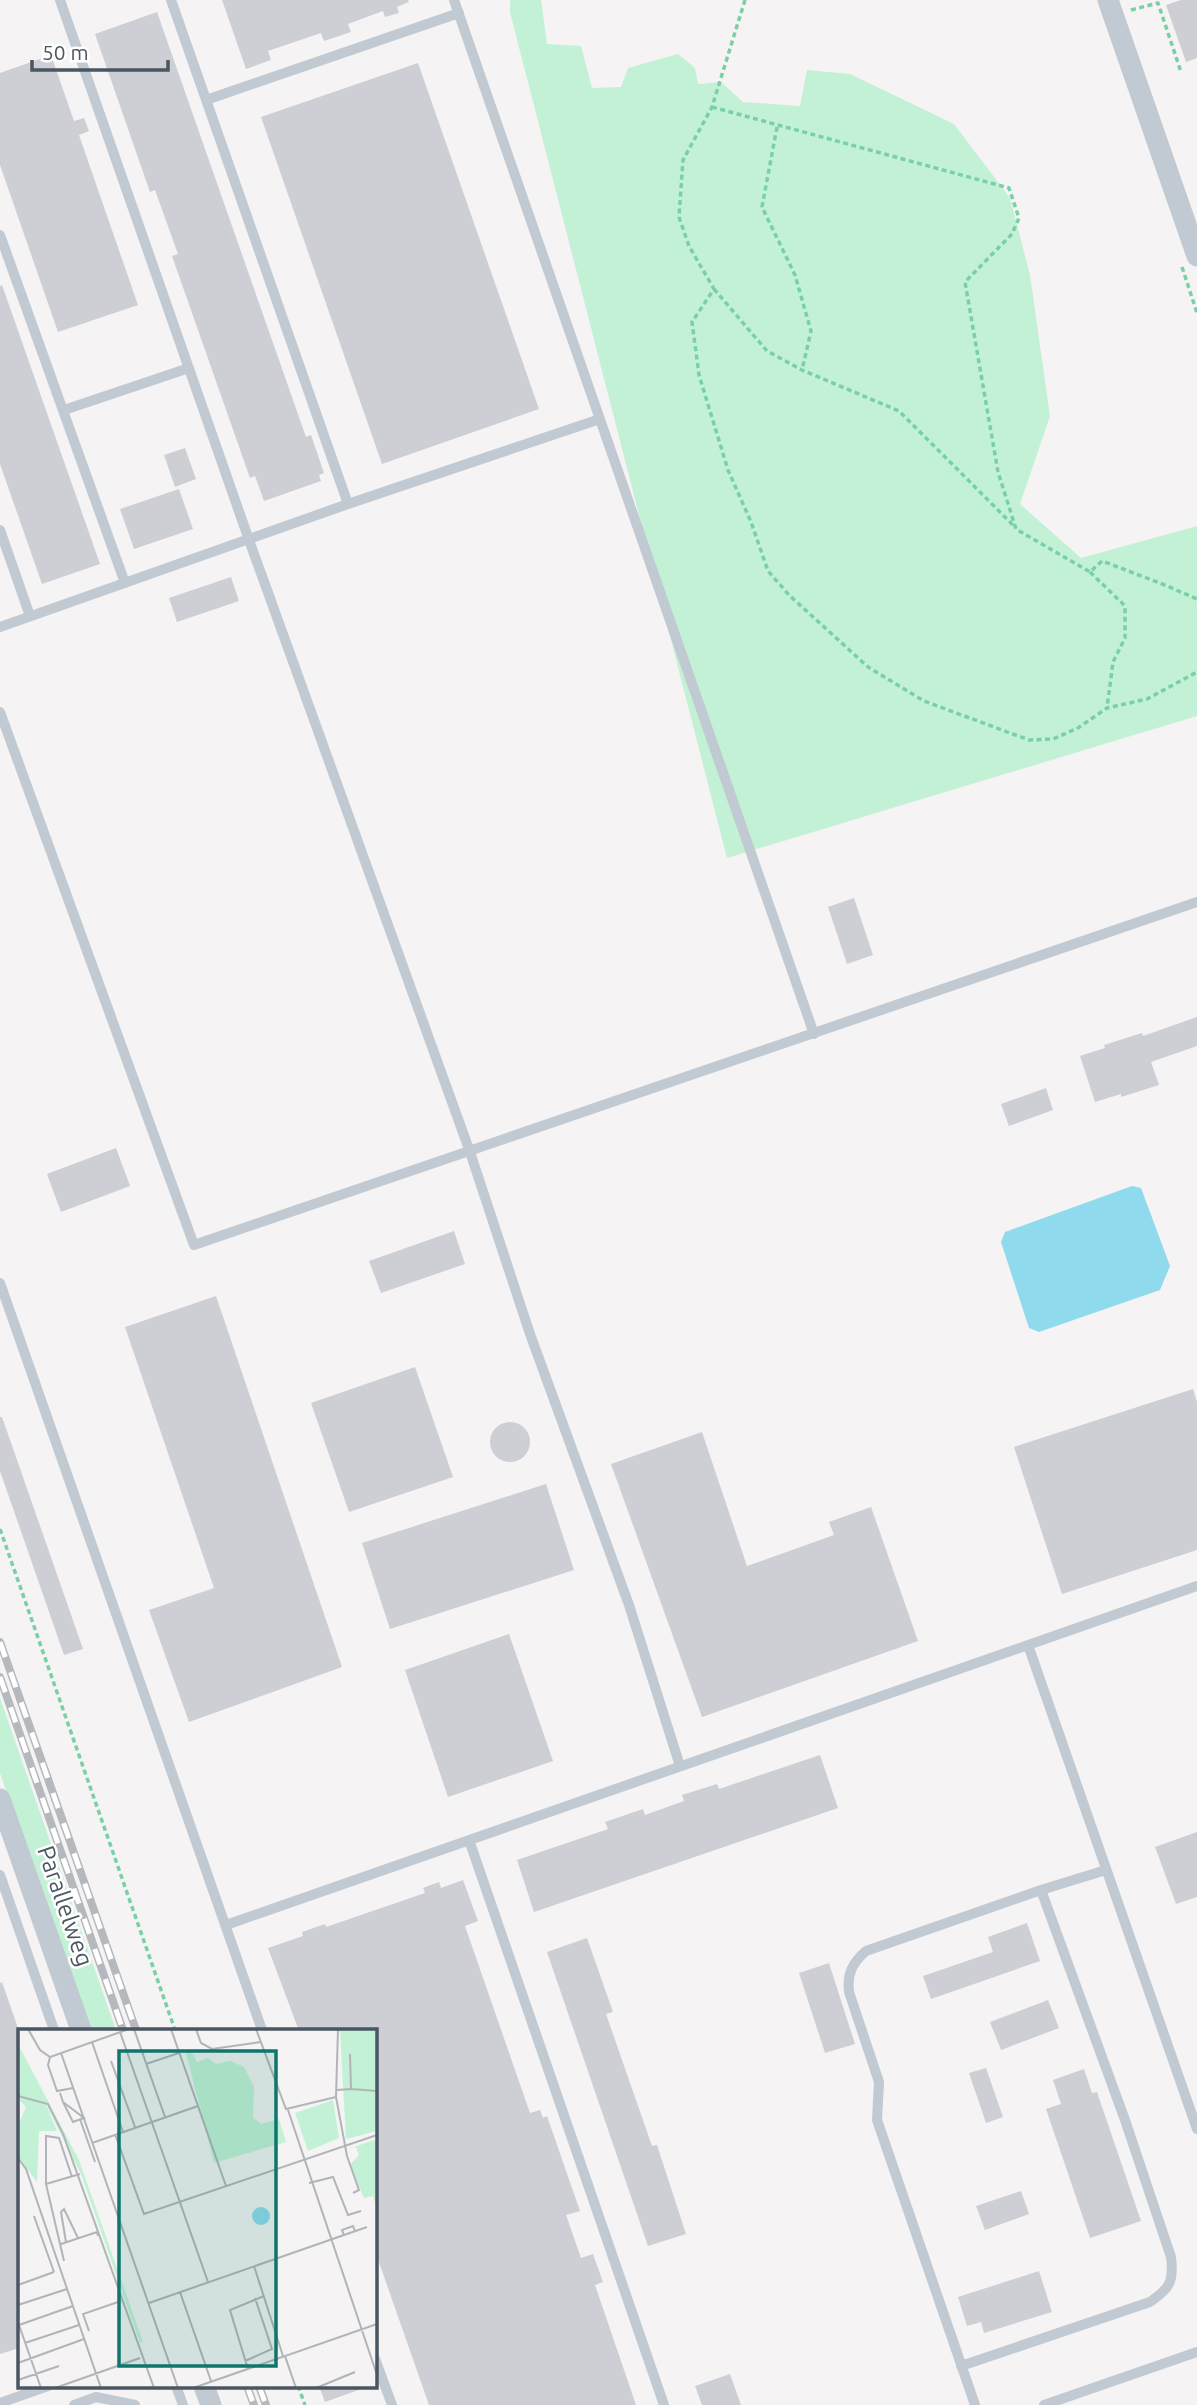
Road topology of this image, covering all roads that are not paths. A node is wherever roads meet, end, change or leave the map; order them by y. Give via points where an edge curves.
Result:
1 (60, 0) edge
2 (171, 0) edge
3 (454, 0) edge
4 (1110, 7) edge
5 (459, 13) junction
6 (206, 100) junction
7 (0, 235) edge
8 (1197, 256) edge
9 (188, 368) junction
10 (64, 410) junction
11 (600, 419) junction
12 (348, 504) junction
13 (0, 530) edge
14 (249, 540) junction
15 (125, 583) junction
16 (30, 616) junction
17 (0, 627) edge
18 (0, 712) edge
19 (1197, 902) edge
20 (814, 1034) junction
21 (470, 1152) junction
22 (0, 1283) edge
23 (1197, 1586) edge
24 (1028, 1645) junction
25 (680, 1766) junction
26 (0, 1799) edge
27 (469, 1840) junction
28 (1106, 1870) junction
29 (0, 1875) edge
30 (1041, 1890) junction
31 (6, 1910) edge
32 (226, 1925) junction
33 (53, 2029) edge
34 (79, 2029) edge
35 (261, 2029) edge
36 (1197, 2129) edge
37 (1197, 2352) edge
38 (376, 2361) edge
39 (961, 2366) junction
40 (42, 2388) edge
41 (177, 2388) edge
42 (205, 2388) edge
43 (0, 2403) edge
44 (74, 2405) edge
45 (135, 2405) edge
46 (183, 2405) edge
47 (211, 2405) edge
48 (392, 2405) edge
49 (664, 2405) edge
50 (975, 2405) edge
51 (1044, 2405) edge

1 - 9 lane
2 - 6 lane
3 - 5 lane
4 - 8 street
5 - 6 lane
5 - 11 lane
6 - 12 lane
7 - 10 lane
9 - 10 lane
9 - 14 lane
10 - 15 lane
11 - 12 lane
11 - 20 lane
12 - 14 lane
13 - 16 lane
14 - 15 lane
14 - 21 lane
15 - 16 lane
16 - 17 lane
18 - 21 lane via 194,1245
19 - 20 lane
20 - 21 lane
21 - 25 lane via 530,1334 629,1605
22 - 32 lane
23 - 24 lane
24 - 25 lane
24 - 28 lane
25 - 27 lane
26 - 34 street, Parallelweg
27 - 32 lane
27 - 49 lane
28 - 30 lane
28 - 36 lane
29 - 31 lane
30 - 39 lane via 866,1951 851,1967 848,1980 879,2082 877,2120
30 - 39 lane via 1125,2120 1171,2257 1172,2280 1150,2302
31 - 33 lane
32 - 35 lane
37 - 51 lane
38 - 48 lane
39 - 50 lane
40 - 43 lane
41 - 46 lane
42 - 47 street
44 - 45 lane via 96,2397

